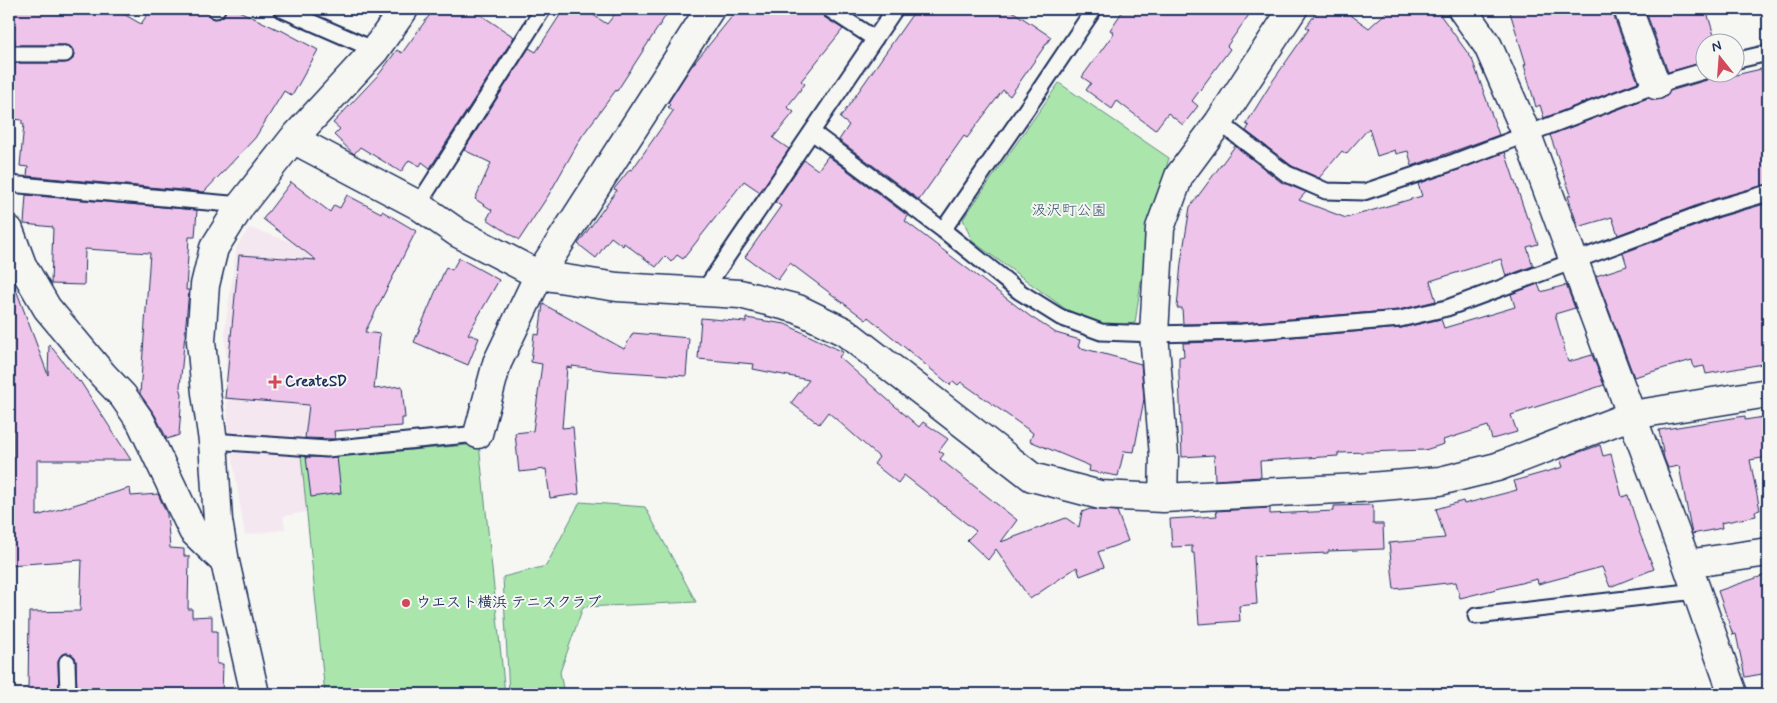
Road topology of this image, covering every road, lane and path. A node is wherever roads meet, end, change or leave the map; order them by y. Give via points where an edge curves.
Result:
1 (281, 9) edge
2 (404, 9) edge
3 (543, 9) edge
4 (710, 9) edge
5 (829, 9) edge
6 (896, 9) edge
7 (1094, 9) edge
8 (1293, 9) edge
9 (1462, 9) edge
10 (1628, 9) edge
11 (875, 39) junction
12 (375, 50) junction
13 (1768, 53) edge
14 (9, 54) edge
15 (65, 54) dead end
16 (1744, 59) edge
17 (1694, 74) edge
18 (1656, 85) junction
19 (1219, 122) junction
20 (812, 132) junction
21 (1527, 135) junction
22 (293, 140) junction
23 (9, 184) edge
24 (1768, 193) edge
25 (240, 205) junction
26 (418, 205) junction
27 (9, 230) edge
28 (943, 230) junction
29 (1574, 261) junction
30 (539, 275) junction
31 (703, 292) junction
32 (1154, 334) junction
33 (1768, 393) edge
34 (1632, 415) junction
35 (478, 434) joint
36 (213, 441) junction
37 (1163, 498) junction
38 (1768, 552) edge
39 (225, 562) junction
40 (1687, 564) junction
41 (1696, 591) junction
42 (1476, 616) dead end
43 (67, 662) dead end
44 (68, 694) edge
45 (255, 694) edge
46 (1733, 694) edge

1 - 12 lane
2 - 12 street
3 - 26 lane
4 - 30 street
5 - 11 lane
6 - 11 lane
7 - 28 lane
8 - 19 street
9 - 21 street via 1488,46
10 - 18 street
11 - 20 lane
12 - 22 street
13 - 16 lane
14 - 15 lane
17 - 18 lane
18 - 21 lane
19 - 21 lane via 1287,174 1326,191 1364,192
19 - 32 street via 1179,176 1160,228
20 - 28 lane
20 - 31 lane
21 - 29 street
22 - 25 street
22 - 26 street
23 - 25 lane
24 - 29 lane
25 - 36 street via 214,248 205,285 201,342
26 - 30 street via 458,233
27 - 39 street via 22,265 47,308 123,396 141,422 193,531
28 - 32 lane via 1020,292 1060,317 1101,332
29 - 32 lane via 1447,308 1400,319 1242,332
29 - 34 street
30 - 31 street via 618,287
30 - 35 street via 497,363
31 - 37 street via 740,294 798,309 845,332 1032,477 1100,495
32 - 37 street via 1164,456
33 - 34 street
34 - 37 street via 1497,467 1440,482
34 - 40 street
35 - 36 lane via 327,448
36 - 39 street via 218,521
38 - 40 street
39 - 45 street
40 - 41 street
41 - 42 lane
41 - 46 street
43 - 44 lane

